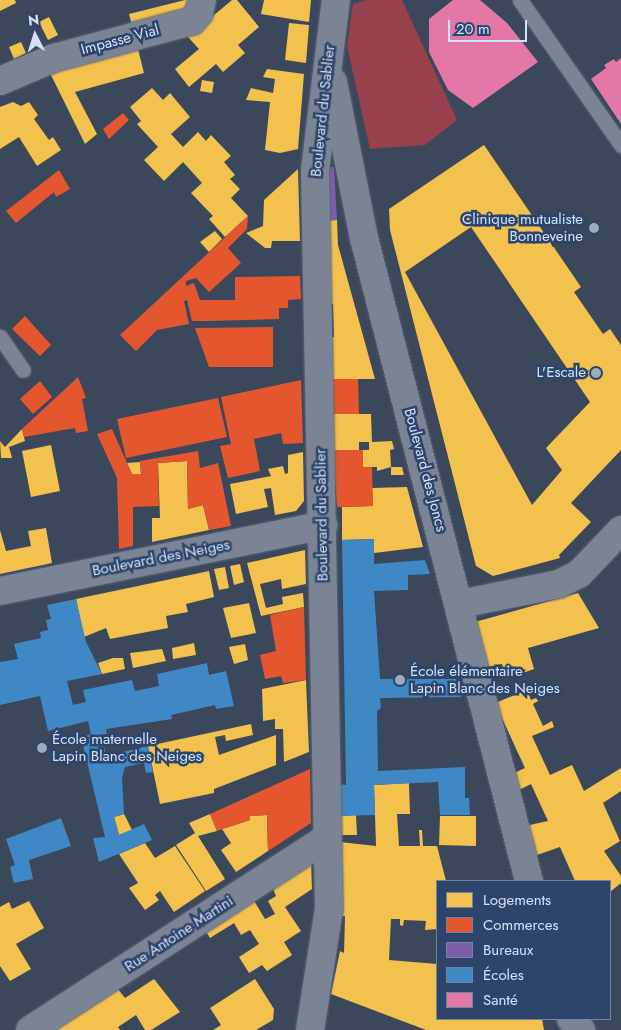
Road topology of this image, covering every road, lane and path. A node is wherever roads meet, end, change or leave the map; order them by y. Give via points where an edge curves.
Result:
1 (202, 0) edge
2 (336, 0) edge
3 (528, 3) edge
4 (328, 58) junction
5 (0, 81) edge
6 (621, 145) edge
7 (0, 337) edge
8 (23, 370) dead end
9 (323, 525) junction
10 (621, 530) edge
11 (0, 591) edge
12 (460, 604) junction
13 (327, 838) junction
14 (529, 880) edge
15 (572, 1020) edge
16 (30, 1030) edge
17 (310, 1030) edge
18 (581, 1030) edge

1 - 5 street, Impasse Vial via 199,13 192,21 54,58
2 - 4 street, Boulevard du Sablier
3 - 6 lane
4 - 9 street, Boulevard du Sablier via 315,170
4 - 12 street, Boulevard des Joncs via 364,238
7 - 8 lane
9 - 11 street, Boulevard des Neiges
9 - 13 street, Boulevard du Sablier
10 - 12 street via 579,574 559,584
12 - 14 street, Boulevard des Joncs
13 - 16 street, Rue Antoine Martini
13 - 17 street, Boulevard du Sablier via 328,908
15 - 18 street

